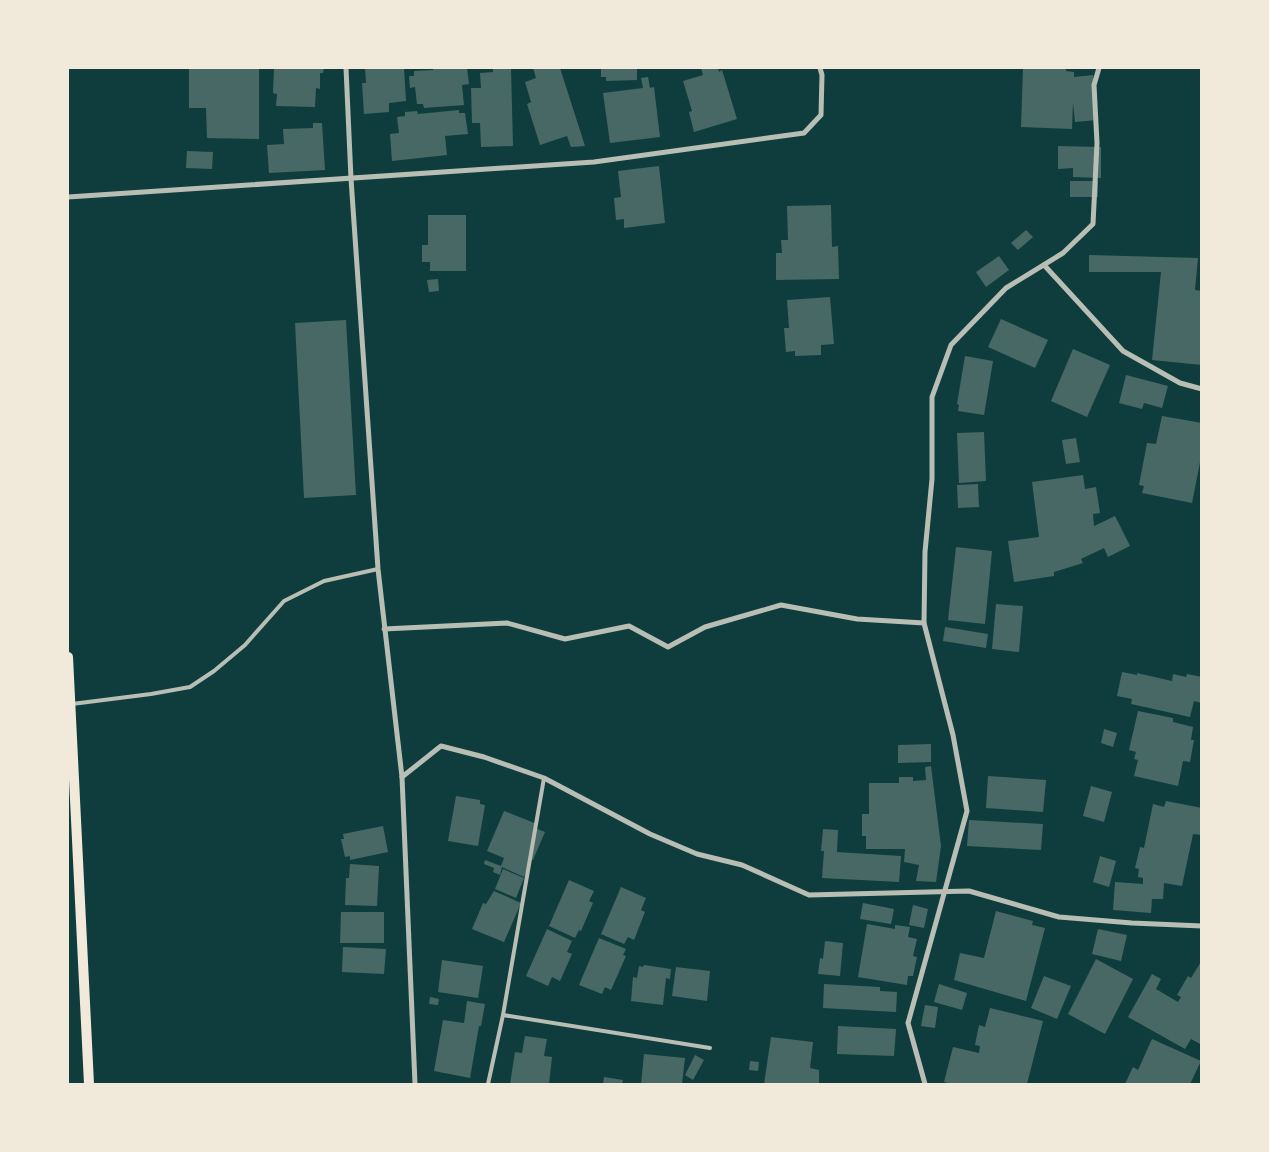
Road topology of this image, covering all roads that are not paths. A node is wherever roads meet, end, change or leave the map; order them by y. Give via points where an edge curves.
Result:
1 (346, 68) edge
2 (820, 68) edge
3 (1098, 68) edge
4 (351, 179) junction
5 (68, 197) edge
6 (1044, 265) junction
7 (1202, 389) edge
8 (378, 569) junction
9 (924, 623) junction
10 (384, 629) junction
11 (68, 657) edge
12 (69, 704) edge
13 (402, 777) junction
14 (544, 778) junction
15 (945, 891) junction
16 (1202, 926) edge
17 (503, 1015) junction
18 (710, 1048) dead end
19 (89, 1084) edge
20 (415, 1084) edge
21 (488, 1084) edge
22 (925, 1084) edge

1 - 4 street
2 - 4 street via 821,115 804,133 594,162
3 - 6 street via 1094,84 1098,143 1093,224 1063,253
4 - 5 street
4 - 8 street
6 - 7 street via 1123,351 1180,383
6 - 9 street via 1006,288 951,344 932,397 932,478 925,552
8 - 10 street
8 - 12 lane via 324,581 284,601 244,645 190,687
9 - 10 street via 857,619 781,604 705,627 668,647 629,626 565,639 507,623
9 - 15 street via 953,735 967,811
10 - 13 street
11 - 12 main road
12 - 19 main road
13 - 14 street via 441,746
13 - 20 street
14 - 15 street via 650,834 697,854 742,865 809,895
14 - 17 lane
15 - 16 street via 969,891 1059,917
15 - 22 street via 908,1022
17 - 18 lane
17 - 21 lane

